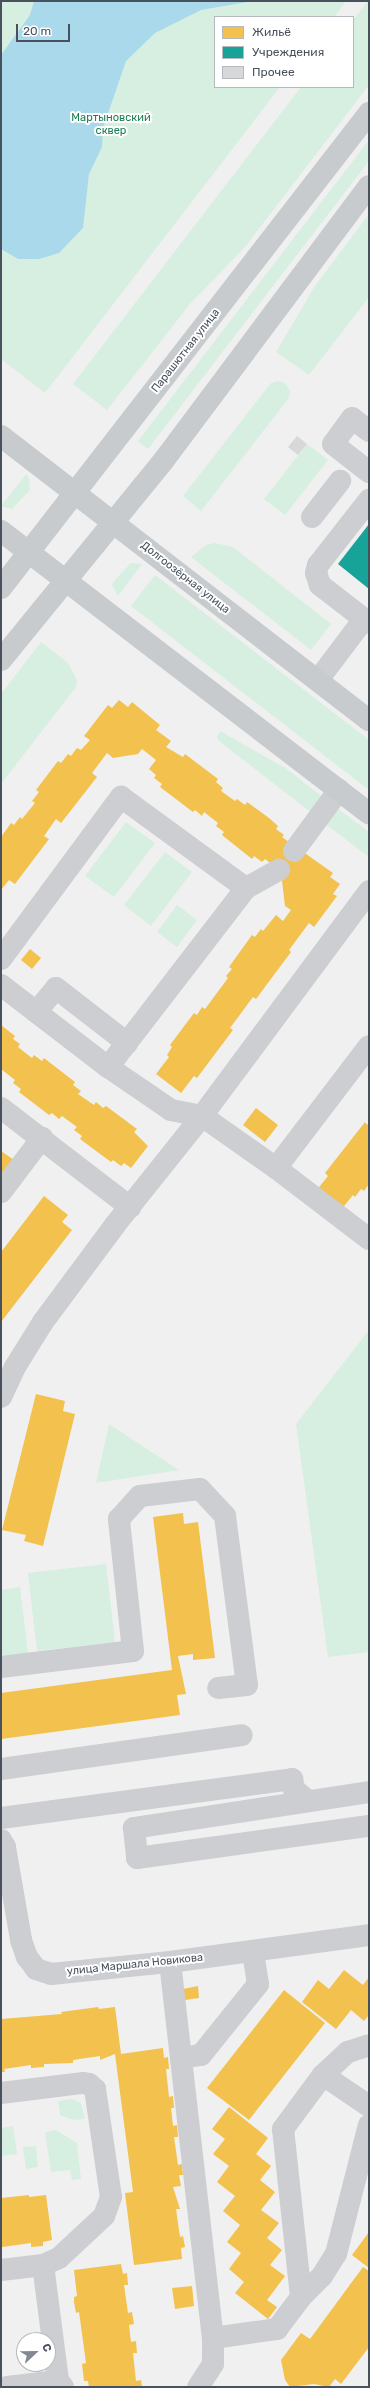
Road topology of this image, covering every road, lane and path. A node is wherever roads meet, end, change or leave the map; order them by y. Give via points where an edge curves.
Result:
1 (369, 113) edge
2 (369, 186) edge
3 (369, 431) edge
4 (1, 436) edge
5 (369, 472) edge
6 (75, 492) junction
7 (369, 500) edge
8 (312, 517) dead end
9 (355, 517) junction
10 (113, 522) junction
11 (1, 531) edge
12 (29, 553) junction
13 (64, 580) junction
14 (1, 588) edge
15 (366, 621) edge
16 (1, 660) edge
17 (318, 680) junction
18 (369, 720) edge
19 (339, 790) junction
20 (369, 812) edge
21 (294, 851) dead end
22 (279, 870) dead end
23 (246, 888) junction
24 (369, 891) edge
25 (1, 959) edge
26 (1, 985) edge
27 (36, 1012) junction
28 (127, 1043) junction
29 (369, 1046) edge
30 (108, 1067) junction
31 (1, 1108) edge
32 (202, 1116) junction
33 (42, 1138) junction
34 (276, 1168) junction
35 (2, 1187) edge
36 (130, 1206) junction
37 (368, 1236) edge
38 (1, 1397) edge
39 (1, 1668) edge
40 (218, 1688) dead end
41 (242, 1735) dead end
42 (1, 1769) edge
43 (369, 1792) edge
44 (308, 1801) junction
45 (1, 1818) edge
46 (369, 1826) edge
47 (1, 1840) edge
48 (369, 1935) edge
49 (253, 1951) junction
50 (170, 1962) junction
51 (369, 2045) edge
52 (181, 2058) junction
53 (323, 2075) junction
54 (1, 2093) edge
55 (369, 2106) edge
56 (369, 2125) edge
57 (43, 2265) junction
58 (1, 2270) edge
59 (301, 2297) junction
60 (213, 2338) junction
61 (60, 2384) edge
62 (8, 2387) edge
63 (198, 2387) edge

1 - 6 main road, Парашютная улица
2 - 10 main road via 164,460
3 - 5 street via 352,418 333,444
4 - 6 main road, Долгоозёрная улица
6 - 10 main road, Долгоозёрная улица
6 - 12 main road, Парашютная улица
7 - 9 street
8 - 9 street via 334,488
9 - 15 street via 318,565 316,573 320,585
10 - 13 main road
10 - 17 main road, Долгоозёрная улица
11 - 12 main road
12 - 13 main road
12 - 14 main road, Парашютная улица
13 - 16 main road
13 - 19 main road
15 - 17 street
17 - 18 main road, Долгоозёрная улица
19 - 20 main road
19 - 21 street
22 - 23 street
23 - 25 street via 121,797
23 - 28 street
24 - 32 street
26 - 27 street
27 - 28 street via 56,988
27 - 30 street
28 - 30 street
29 - 34 street
30 - 32 street via 171,1110
31 - 33 street
32 - 34 street
32 - 36 street
33 - 35 street
33 - 36 street
34 - 37 street
36 - 38 street via 44,1322 15,1367
39 - 40 street via 133,1651 119,1518 140,1496 200,1489 225,1516 247,1685
41 - 42 street
43 - 44 street
44 - 45 street via 294,1789 292,1779
44 - 46 street via 134,1828 137,1858
47 - 50 street, улица Маршала Новикова via 8,1862 21,1940 27,1957 36,1969 51,1974
48 - 49 street, улица Маршала Новикова
49 - 50 street, улица Маршала Новикова
49 - 52 street via 258,1984 201,2055
50 - 52 street
51 - 53 street via 348,2052
52 - 60 street
53 - 55 street
53 - 59 street via 283,2129
54 - 57 street via 83,2083 90,2084 98,2096 111,2197 109,2207 104,2216 59,2258
56 - 59 street via 336,2254 322,2276
57 - 58 street
57 - 61 street
59 - 60 street via 277,2329
60 - 63 street via 213,2364
61 - 62 street

